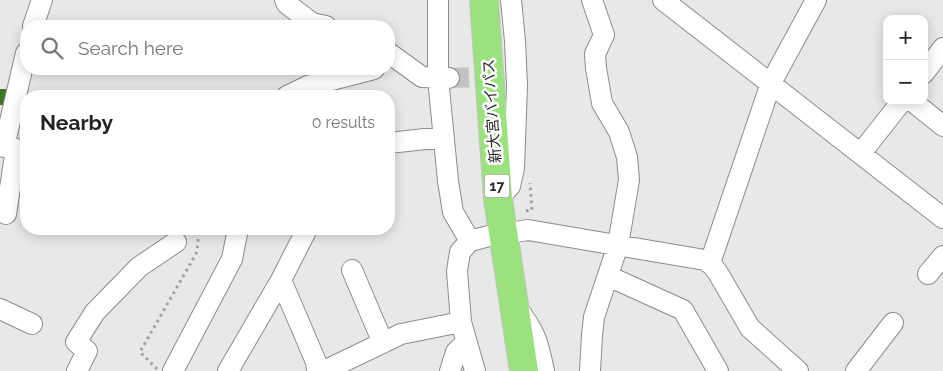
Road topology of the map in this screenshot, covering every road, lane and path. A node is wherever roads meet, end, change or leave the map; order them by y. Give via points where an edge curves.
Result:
1 (42, 0) edge
2 (438, 0) edge
3 (467, 0) edge
4 (484, 0) edge
5 (499, 0) edge
6 (511, 0) edge
7 (592, 0) edge
8 (663, 0) edge
9 (816, 0) edge
10 (285, 9) edge
11 (34, 20) edge
12 (308, 20) edge
13 (488, 41) junction
14 (943, 48) edge
15 (395, 62) edge
16 (928, 67) edge
17 (23, 75) edge
18 (351, 75) edge
19 (444, 78) junction
20 (771, 83) junction
21 (21, 90) edge
22 (300, 90) edge
23 (20, 94) edge
24 (899, 105) edge
25 (917, 105) edge
26 (943, 126) edge
27 (443, 137) junction
28 (395, 142) edge
29 (12, 148) edge
30 (861, 154) junction
31 (498, 199) junction
32 (6, 214) dead end
33 (943, 218) edge
34 (198, 235) edge
35 (237, 235) edge
36 (303, 235) edge
37 (487, 237) junction
38 (176, 242) dead end
39 (618, 245) junction
40 (943, 256) edge
41 (710, 263) junction
42 (352, 270) dead end
43 (928, 274) dead end
44 (608, 276) junction
45 (282, 280) junction
46 (514, 306) junction
47 (0, 309) edge
48 (461, 322) junction
49 (893, 323) dead end
50 (32, 324) dead end
51 (466, 342) junction
52 (383, 343) junction
53 (76, 371) edge
54 (159, 371) edge
55 (173, 371) edge
56 (228, 371) edge
57 (317, 371) edge
58 (324, 371) edge
59 (450, 371) edge
60 (475, 371) edge
61 (507, 371) edge
62 (524, 371) edge
63 (544, 371) edge
64 (590, 371) edge
65 (718, 371) edge
66 (798, 371) edge
67 (856, 371) edge

1 - 11 street
2 - 19 street
3 - 37 highway, 新大宮バイパス / 17
4 - 13 highway, 新大宮バイパス / 17
5 - 13 street via 499,29
6 - 31 street via 515,41 509,74 513,178
7 - 39 street via 604,35 595,54 602,103 619,132 627,157 629,180
8 - 20 street
9 - 20 street
10 - 12 street via 287,4
13 - 31 highway, 新大宮バイパス / 17
14 - 16 street
15 - 19 street via 422,77
17 - 21 street
18 - 22 street
19 - 27 street
20 - 30 street
20 - 41 street
23 - 29 street
24 - 30 street
25 - 26 street
27 - 28 street
27 - 37 street via 453,212
29 - 32 street
30 - 33 street
31 - 37 highway, 新大宮バイパス / 17
34 - 54 path via 197,252 140,352
35 - 55 street via 232,259
36 - 45 street
37 - 39 street via 528,230
37 - 46 highway, 新大宮バイパス / 17
37 - 48 street via 460,252
37 - 61 highway, 新大宮バイパス / 17
38 - 53 street via 139,267 95,312 76,342 87,351
39 - 41 street via 693,257
39 - 44 street
40 - 43 street
41 - 66 street via 750,328
42 - 52 street
44 - 64 street via 594,317
44 - 65 street via 683,310
45 - 56 street
45 - 57 street
46 - 62 highway, 新大宮バイパス / 17
46 - 63 street via 539,344
47 - 50 street
48 - 51 street
48 - 52 street via 401,334
49 - 67 street
51 - 59 street via 456,352
51 - 60 street
52 - 58 street

